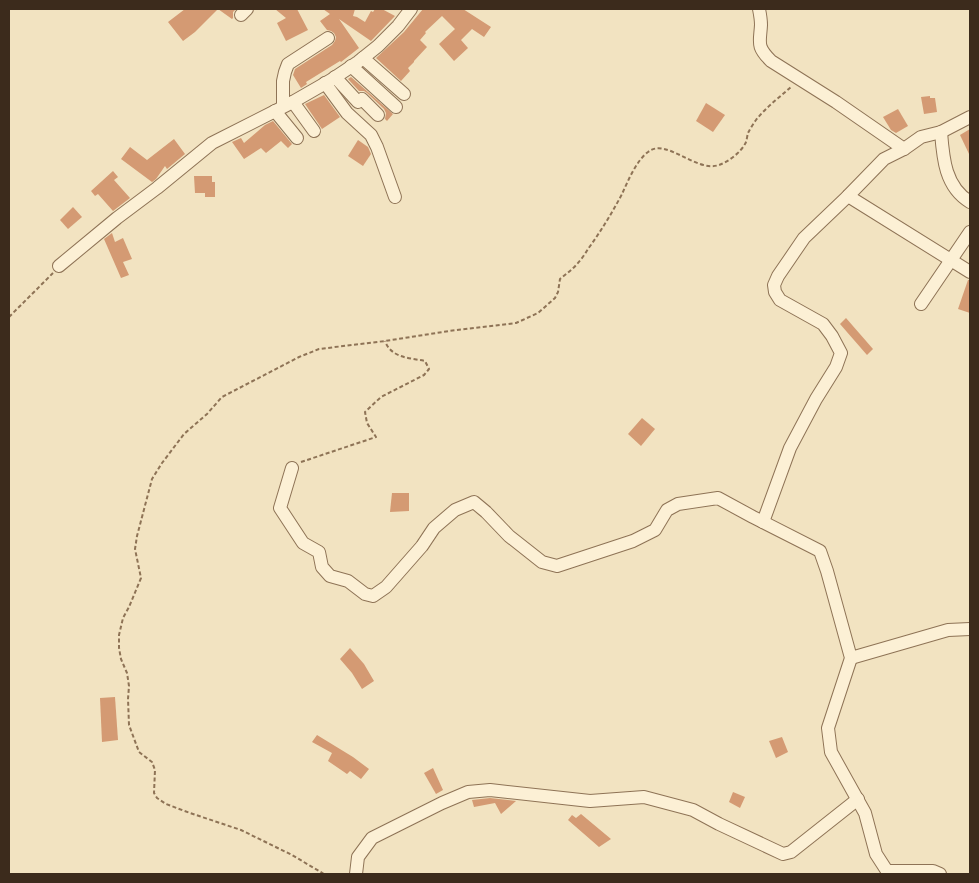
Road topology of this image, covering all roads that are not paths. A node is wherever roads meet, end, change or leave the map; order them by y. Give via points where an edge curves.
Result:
1 (411, 9) edge
2 (759, 9) edge
3 (328, 38) dead end
4 (363, 58) junction
5 (351, 66) junction
6 (330, 80) junction
7 (404, 94) dead end
8 (284, 106) junction
9 (396, 107) dead end
10 (378, 115) dead end
11 (970, 116) edge
12 (314, 131) dead end
13 (941, 132) junction
14 (297, 138) dead end
15 (904, 149) junction
16 (848, 196) junction
17 (395, 197) dead end
18 (970, 202) edge
19 (970, 232) edge
20 (951, 259) junction
21 (59, 266) road end
22 (970, 272) edge
23 (921, 304) dead end
24 (292, 468) road end
25 (763, 522) junction
26 (970, 629) edge
27 (851, 658) junction
28 (858, 799) junction
29 (887, 873) edge
30 (356, 874) edge
31 (940, 874) edge

1 - 4 street via 398,26
2 - 15 street via 760,46 770,61
3 - 8 street via 288,64 283,81
4 - 5 street
4 - 7 street
5 - 6 street
5 - 9 street
6 - 8 street
6 - 10 street via 358,102 362,99
6 - 17 street via 347,113 371,135
8 - 12 street
8 - 14 street
8 - 21 street via 212,143
11 - 13 street
13 - 15 street via 921,137
13 - 18 street via 942,157 951,182
15 - 16 street via 884,159
16 - 20 street
16 - 25 street via 804,238 774,285 780,300 823,324 841,353 790,448
19 - 20 street
20 - 22 street
20 - 23 street
24 - 25 street via 280,508 303,543 319,552 322,568 330,576 348,581 373,596 386,587 434,528 455,510 474,502 542,562 557,566 633,541 655,530 667,510 678,504 718,498
25 - 27 street via 820,551
26 - 27 street via 948,630
27 - 28 street via 828,728 832,752
28 - 29 street via 876,854
28 - 30 street via 791,852 783,854 692,810 644,797 590,801 490,790 468,792 372,838 358,857
29 - 31 street via 933,871

